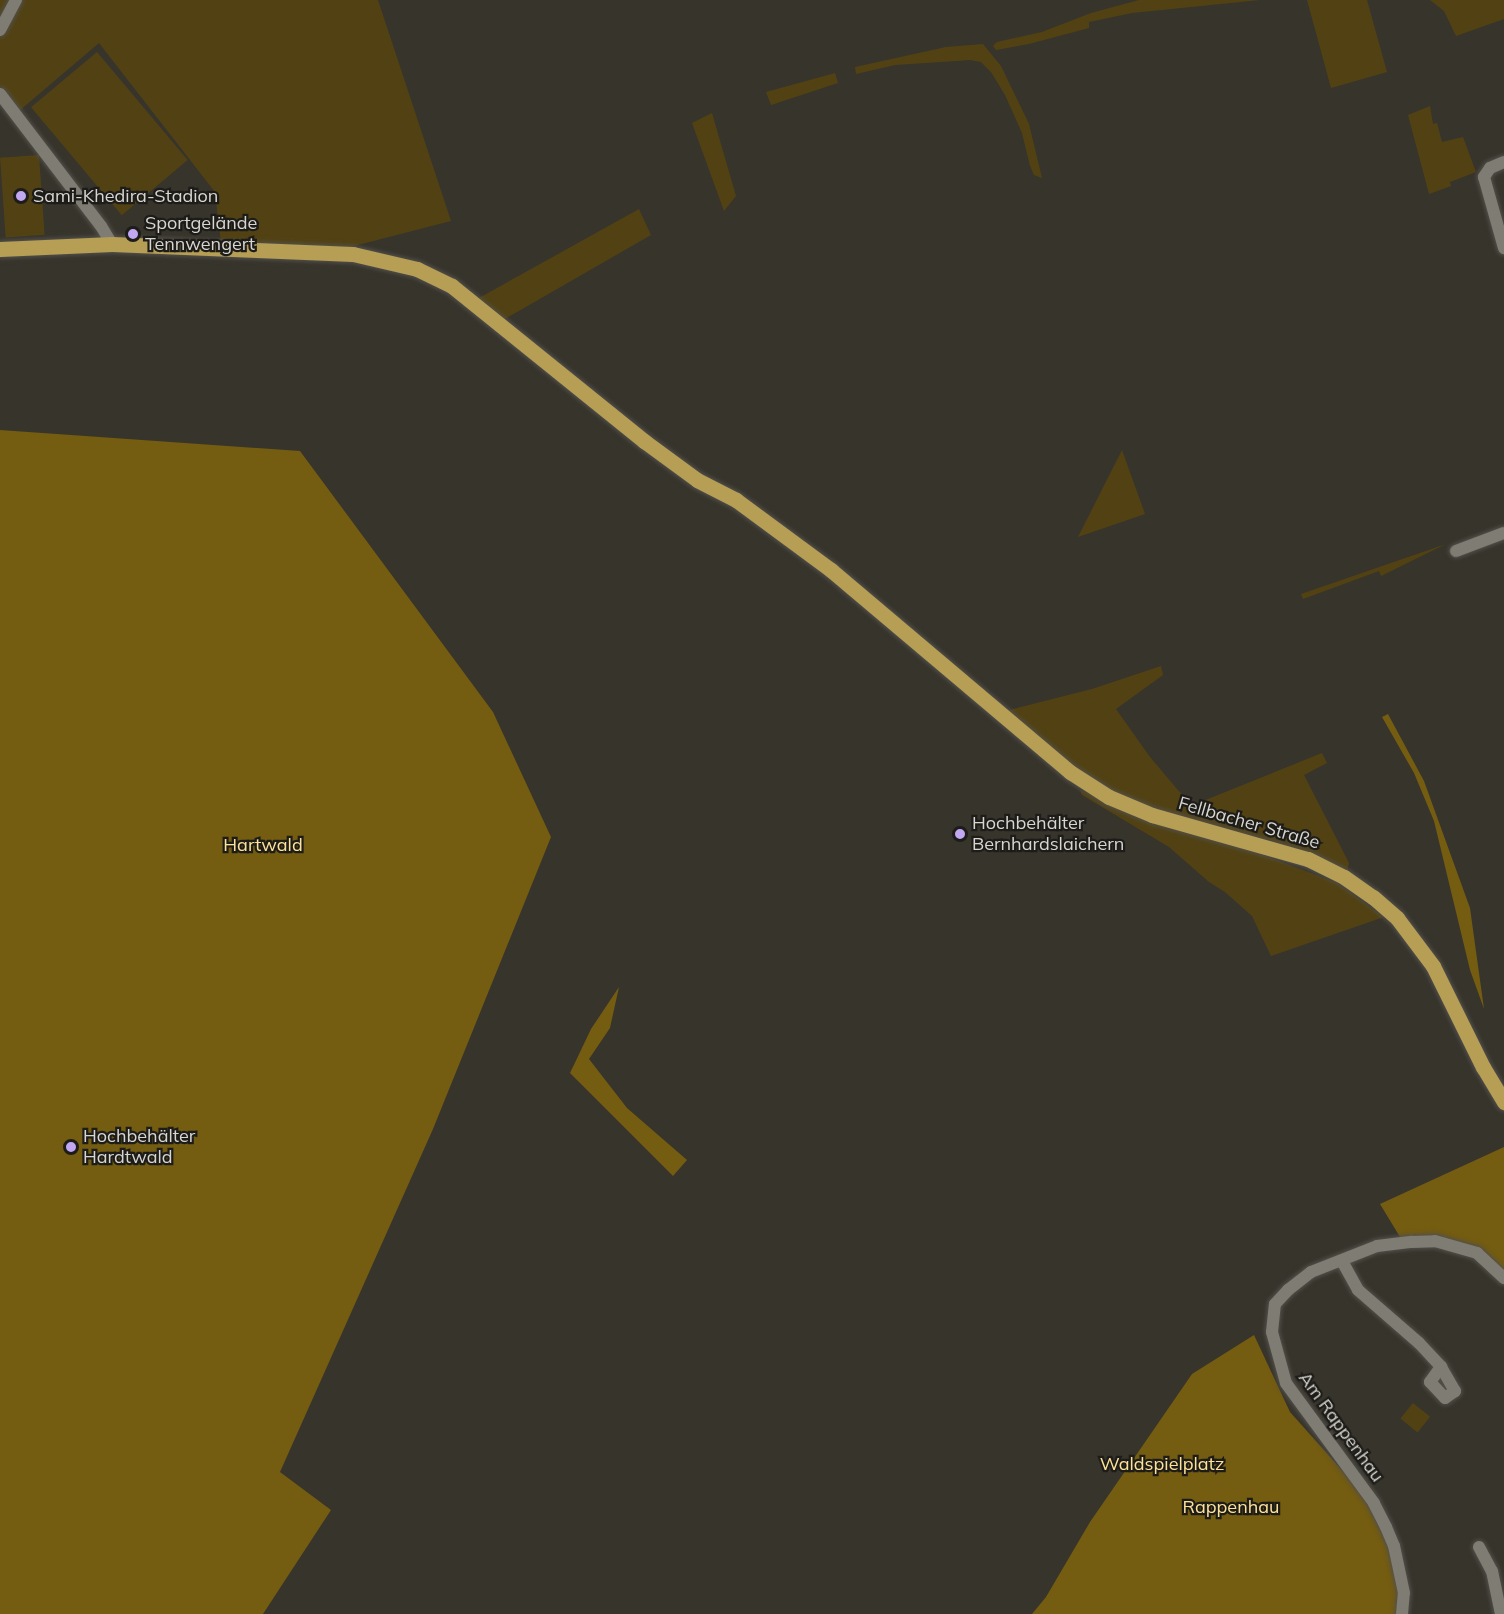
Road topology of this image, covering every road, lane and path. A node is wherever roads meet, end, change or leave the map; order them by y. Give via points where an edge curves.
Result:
1 (16, 0) edge
2 (0, 30) edge
3 (0, 94) edge
4 (1504, 162) edge
5 (112, 244) junction
6 (1504, 248) edge
7 (0, 249) edge
8 (1504, 533) edge
9 (1456, 551) dead end
10 (1504, 1102) edge
11 (1342, 1261) junction
12 (1504, 1278) edge
13 (1441, 1367) dead end
14 (1479, 1547) dead end
15 (1402, 1614) edge
16 (1502, 1614) edge

1 - 2 street
3 - 5 street
4 - 6 street via 1490,168 1484,177
5 - 7 main road, Fellbacher Straße
5 - 10 main road, Fellbacher Straße via 353,254 407,266 452,286 679,467 736,500 831,570 1053,760 1109,797 1152,815 1293,853 1330,869 1373,897 1397,918 1433,966
8 - 9 street
11 - 12 street, Am Rappenhau via 1377,1246 1435,1241 1477,1253
11 - 13 street via 1358,1290
11 - 15 street, Am Rappenhau via 1311,1272 1288,1290 1275,1304 1272,1332 1280,1370 1294,1398 1374,1503 1386,1527 1404,1593
14 - 16 street via 1492,1571

